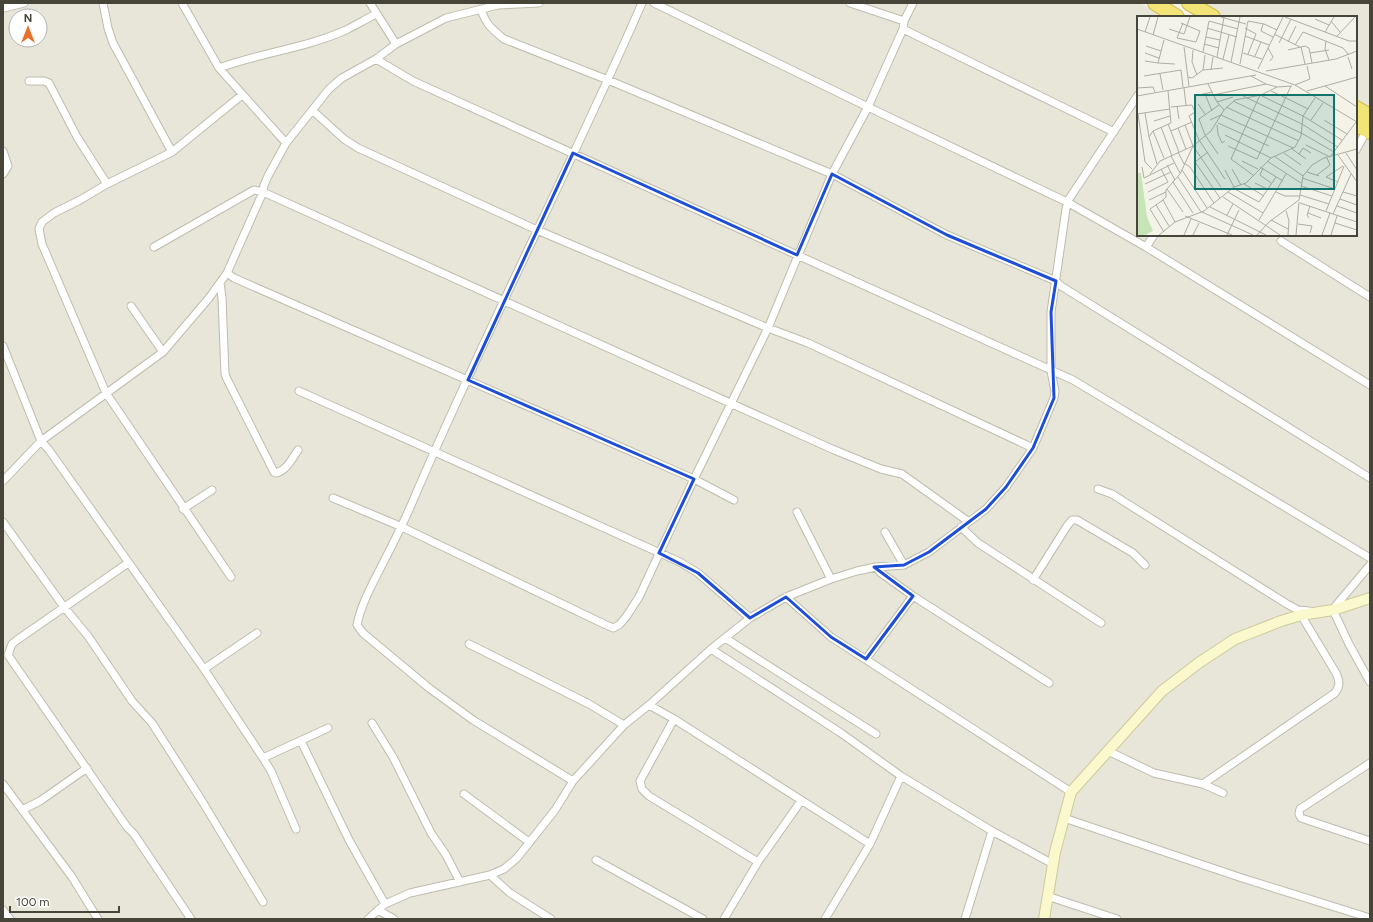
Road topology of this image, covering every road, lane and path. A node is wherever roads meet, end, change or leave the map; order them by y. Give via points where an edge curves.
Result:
1 (24, 3) edge
2 (103, 3) edge
3 (182, 3) edge
4 (370, 3) edge
5 (539, 3) edge
6 (642, 3) edge
7 (654, 3) edge
8 (850, 3) edge
9 (913, 3) edge
10 (1155, 3) edge
11 (1189, 3) edge
12 (4, 8) edge
13 (481, 9) junction
14 (376, 14) junction
15 (1175, 16) edge
16 (1211, 16) edge
17 (904, 21) junction
18 (903, 29) junction
19 (396, 44) junction
20 (376, 59) junction
21 (218, 68) junction
22 (608, 80) junction
23 (29, 81) dead end
24 (242, 95) junction
25 (1137, 97) edge
26 (868, 107) junction
27 (1357, 109) edge
28 (312, 110) junction
29 (1370, 116) edge
30 (1364, 129) edge
31 (1114, 132) junction
32 (286, 143) junction
33 (1357, 147) edge
34 (3, 151) edge
35 (172, 152) junction
36 (574, 153) junction
37 (3, 174) edge
38 (832, 174) junction
39 (107, 184) junction
40 (263, 192) junction
41 (1067, 202) junction
42 (537, 230) junction
43 (1153, 236) edge
44 (1281, 241) dead end
45 (154, 247) dead end
46 (1146, 247) junction
47 (797, 255) junction
48 (227, 273) junction
49 (1056, 281) junction
50 (220, 283) junction
51 (1370, 297) edge
52 (504, 301) junction
53 (131, 306) dead end
54 (768, 328) junction
55 (3, 346) edge
56 (163, 352) junction
57 (1051, 371) junction
58 (468, 380) junction
59 (1370, 385) edge
60 (299, 391) dead end
61 (106, 393) junction
62 (732, 404) junction
63 (41, 441) junction
64 (1034, 448) junction
65 (298, 450) dead end
66 (434, 452) junction
67 (1370, 478) edge
68 (694, 479) junction
69 (3, 481) edge
70 (1098, 489) dead end
71 (212, 490) dead end
72 (333, 498) dead end
73 (734, 500) dead end
74 (183, 509) junction
75 (798, 512) dead end
76 (3, 522) edge
77 (968, 522) junction
78 (402, 527) junction
79 (961, 527) junction
80 (885, 532) dead end
81 (659, 553) junction
82 (1370, 558) edge
83 (128, 563) junction
84 (904, 565) junction
85 (1145, 565) dead end
86 (1370, 565) edge
87 (876, 567) junction
88 (231, 577) dead end
89 (831, 579) junction
90 (1033, 580) junction
91 (913, 596) junction
92 (786, 597) junction
93 (1370, 598) edge
94 (64, 606) junction
95 (1333, 610) junction
96 (1301, 615) junction
97 (750, 618) junction
98 (1102, 623) dead end
99 (257, 633) dead end
100 (725, 638) junction
101 (469, 644) dead end
102 (711, 649) junction
103 (866, 659) junction
104 (204, 669) junction
105 (1370, 682) edge
106 (1049, 684) dead end
107 (649, 705) junction
108 (674, 719) junction
109 (372, 723) dead end
110 (624, 725) junction
111 (328, 728) dead end
112 (876, 734) dead end
113 (300, 741) junction
114 (1108, 751) junction
115 (263, 758) junction
116 (1370, 763) edge
117 (87, 768) junction
118 (900, 776) junction
119 (573, 781) junction
120 (3, 784) edge
121 (1202, 784) junction
122 (1071, 792) junction
123 (1223, 793) dead end
124 (464, 794) dead end
125 (801, 801) junction
126 (22, 810) junction
127 (1064, 818) junction
128 (296, 829) dead end
129 (992, 831) junction
130 (1370, 840) edge
131 (529, 842) junction
132 (870, 844) junction
133 (596, 860) dead end
134 (758, 862) junction
135 (1053, 864) junction
136 (490, 875) junction
137 (460, 882) junction
138 (1047, 896) junction
139 (263, 902) dead end
140 (385, 904) junction
141 (3, 910) edge
142 (378, 910) junction
143 (1370, 918) edge
144 (10, 919) edge
145 (98, 919) edge
146 (191, 919) edge
147 (368, 919) edge
148 (394, 919) edge
149 (551, 919) edge
150 (703, 919) edge
151 (724, 919) edge
152 (825, 919) edge
153 (965, 919) edge
154 (1044, 919) edge
155 (1117, 919) edge

1 - 12 street
2 - 35 street via 113,43
3 - 21 street
4 - 14 street
5 - 13 street via 498,5
6 - 22 street
7 - 26 street
8 - 17 street
9 - 17 street
10 - 15 highway
11 - 16 highway
13 - 19 street via 446,18
13 - 22 street via 491,29 504,39
14 - 19 street
14 - 21 street via 346,30
17 - 18 street
18 - 26 street
18 - 31 street
19 - 20 street
20 - 28 street via 336,83
20 - 36 street via 413,81
21 - 24 street
22 - 36 street
22 - 38 street
23 - 39 street via 49,83 77,137
24 - 32 street
24 - 35 street
25 - 31 street
26 - 38 street
26 - 41 street
27 - 29 highway
28 - 32 street
28 - 42 street via 351,145
30 - 33 street
31 - 41 street
32 - 40 street via 268,176
34 - 37 street via 8,166
35 - 39 street
36 - 42 street
36 - 47 street
38 - 47 street
38 - 49 street via 947,235
39 - 61 street via 54,213 42,222 39,229 42,244
40 - 45 street via 254,190
40 - 48 street
40 - 52 street
41 - 46 street
41 - 49 street
42 - 52 street
42 - 54 street
43 - 46 street
44 - 51 street
46 - 59 street
47 - 54 street
47 - 57 street
48 - 50 street
48 - 58 street
49 - 57 street via 1051,312
49 - 67 street
50 - 56 street
50 - 65 street via 227,379 274,472 283,470
52 - 58 street
52 - 62 street
53 - 56 street
54 - 62 street
54 - 64 street via 808,343
55 - 63 street
56 - 61 street
57 - 64 street via 1054,398
57 - 82 street via 1073,380
58 - 66 street
58 - 68 street
60 - 66 street
61 - 63 street
61 - 74 street
62 - 68 street
62 - 77 street via 832,449 881,469 902,474
63 - 69 street
63 - 83 street
64 - 77 street via 1006,488 986,509
66 - 78 street
66 - 81 street
68 - 73 street
68 - 81 street
70 - 95 street via 1112,494 1298,610
71 - 74 street
72 - 78 street
74 - 88 street
75 - 89 street
76 - 94 street
77 - 79 street
78 - 81 street via 613,628 626,617 639,597
78 - 119 street via 371,586 357,625 363,633 460,711
79 - 84 street via 929,552
79 - 90 street via 978,543
80 - 84 street
81 - 97 street via 698,573
83 - 94 street
83 - 104 street
84 - 87 street
85 - 90 street via 1133,553 1077,520 1072,520
86 - 95 street
87 - 89 street
87 - 91 street
89 - 92 street
90 - 98 street
91 - 103 street
91 - 106 street
92 - 97 street
92 - 103 street via 830,637
93 - 95 street
94 - 117 street via 12,644 8,655
94 - 139 street via 88,636 132,701 152,723
95 - 96 street
95 - 105 street
96 - 114 street via 1235,639 1200,662 1162,691
96 - 121 street via 1336,673 1339,687 1335,693
97 - 100 street
99 - 104 street
100 - 102 street
100 - 112 street
101 - 110 street via 589,704
102 - 107 street
102 - 118 street via 841,733
103 - 122 street
104 - 115 street
107 - 108 street
107 - 110 street
108 - 125 street
108 - 134 street via 640,781 642,789 649,796
109 - 137 street
110 - 119 street
111 - 113 street
113 - 115 street
113 - 140 street via 349,840
114 - 121 street via 1154,773
114 - 122 street
115 - 128 street
116 - 130 street via 1300,809 1299,814 1302,818
117 - 126 street via 40,801
117 - 146 street
118 - 129 street
118 - 132 street
119 - 131 street via 555,810
120 - 126 street
121 - 123 street
122 - 127 street
124 - 131 street
125 - 132 street
125 - 134 street
126 - 145 street via 72,877
127 - 135 street
127 - 143 street
129 - 135 street
129 - 153 street
131 - 136 street via 504,869
132 - 152 street
133 - 150 street
134 - 151 street
135 - 138 street
136 - 137 street
136 - 149 street via 510,893
137 - 140 street via 410,893
138 - 154 street
138 - 155 street
140 - 142 street
141 - 144 street
142 - 147 street
142 - 148 street

